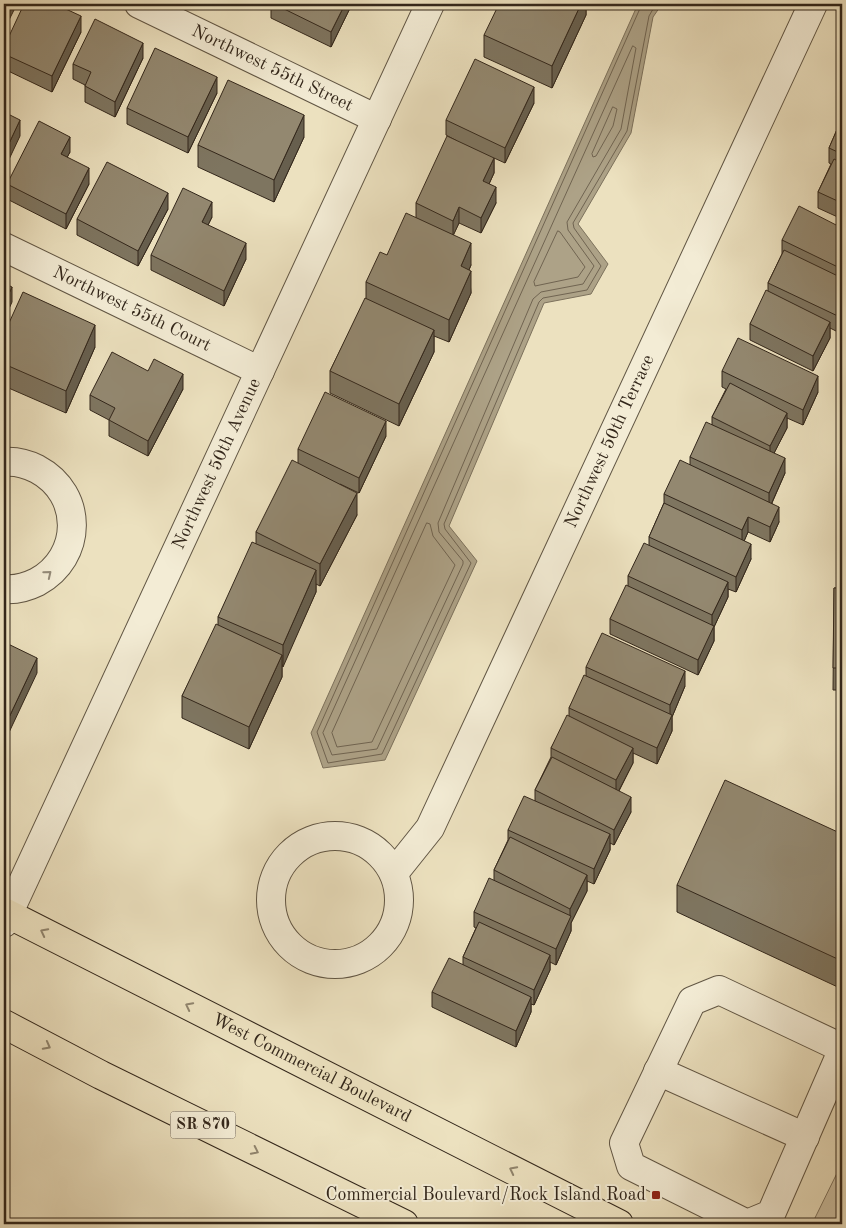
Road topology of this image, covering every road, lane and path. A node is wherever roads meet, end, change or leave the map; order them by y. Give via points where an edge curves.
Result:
1 (139, 4) edge
2 (430, 4) edge
3 (813, 4) edge
4 (377, 119) junction
5 (4, 247) edge
6 (260, 371) junction
7 (4, 462) edge
8 (4, 589) edge
9 (394, 873) junction
10 (5, 916) edge
11 (4, 1024) edge
12 (842, 1050) edge
13 (658, 1071) junction
14 (805, 1138) junction
15 (404, 1224) edge
16 (619, 1224) edge
17 (747, 1224) edge

1 - 4 street, Northwest 55th Street
2 - 4 street, Northwest 50th Avenue
3 - 9 street, Northwest 50th Terrace via 430,828
4 - 6 street, Northwest 50th Avenue
5 - 6 street, Northwest 55th Court
6 - 10 street, Northwest 50th Avenue
8 -> 7 street via 29,586 47,577 61,563 70,545 72,525 69,505 60,488 45,474 27,464
9 - 9 street via 381,855 363,841 341,836 319,837 298,847 282,863 272,883 270,906 276,927 287,944 303,957 316,962 343,965 363,960 380,948 392,932 399,913 400,893
16 -> 10 highway, West Commercial Boulevard
11 -> 15 highway, SR 870
12 - 13 street via 719,990 692,1000
12 - 14 street
13 - 14 street
13 - 17 street via 624,1143 631,1166
14 - 17 street via 771,1214

